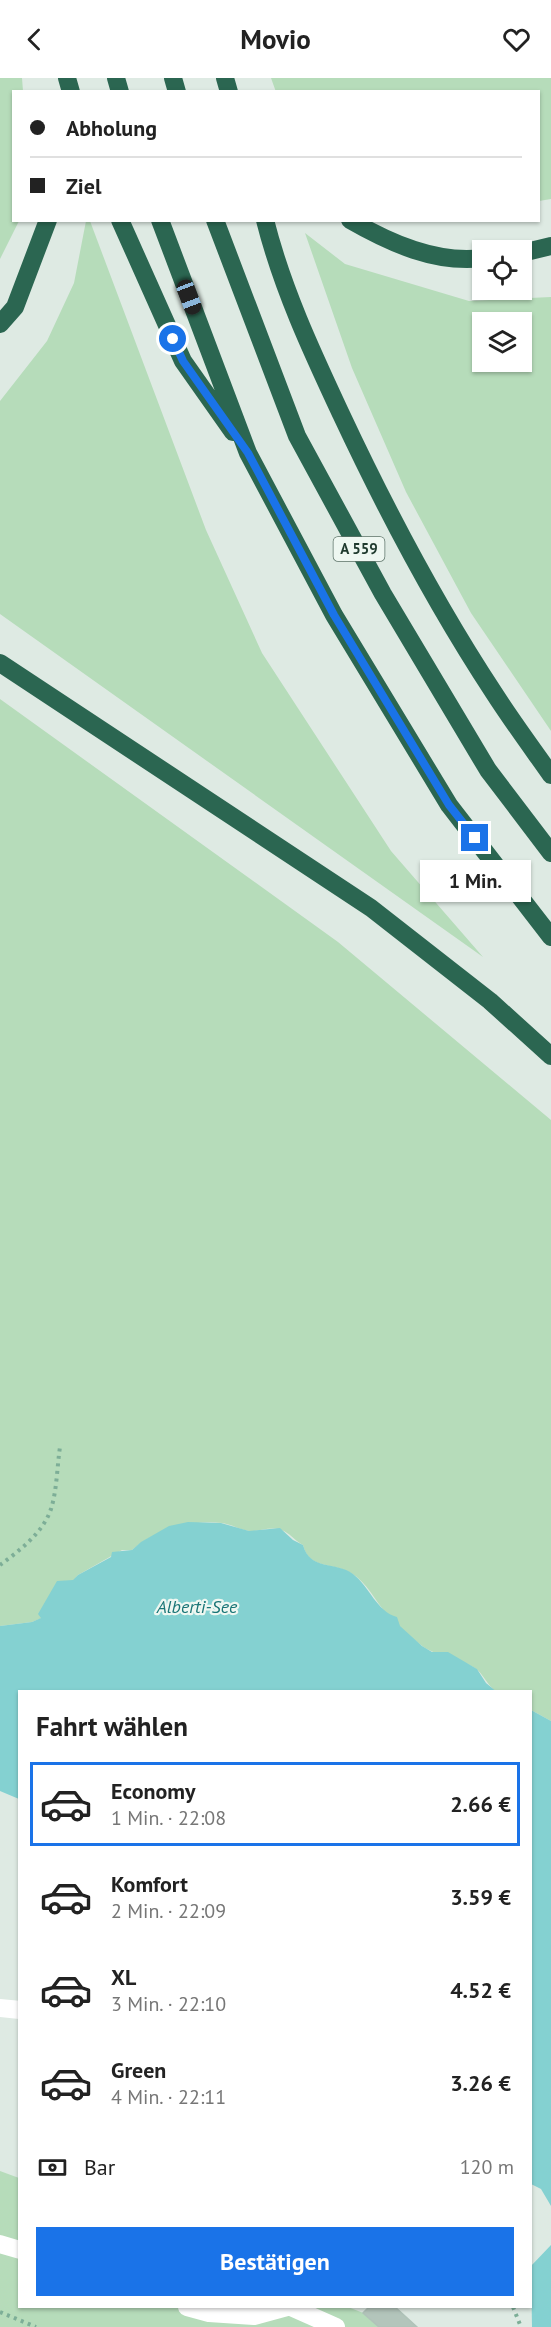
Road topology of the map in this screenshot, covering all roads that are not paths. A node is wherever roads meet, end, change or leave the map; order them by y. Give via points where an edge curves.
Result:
1 (47, 222) edge
2 (121, 222) edge
3 (161, 222) edge
4 (216, 222) edge
5 (266, 222) edge
6 (353, 222) edge
7 (551, 246) edge
8 (532, 251) edge
9 (472, 260) edge
10 (0, 324) edge
11 (248, 453) junction
12 (0, 663) edge
13 (551, 775) edge
14 (551, 853) edge
15 (551, 937) edge
16 (551, 1056) edge
17 (0, 2008) edge
18 (18, 2010) edge
19 (0, 2244) edge
20 (18, 2249) edge
21 (191, 2308) edge
22 (285, 2308) edge
23 (291, 2308) edge
24 (336, 2327) edge

1 - 10 highway via 15,306
2 - 11 highway via 183,361
3 - 11 highway
4 - 14 highway, A 559 via 297,436 383,594 488,770
5 - 13 highway via 274,256 315,358 371,478 426,581 494,693
6 - 9 highway via 383,239 425,253
7 - 8 highway
11 - 15 highway via 334,615 449,805
12 - 16 highway via 371,908
17 - 18 lane
19 - 20 lane
21 - 22 lane via 254,2316
23 - 24 lane

